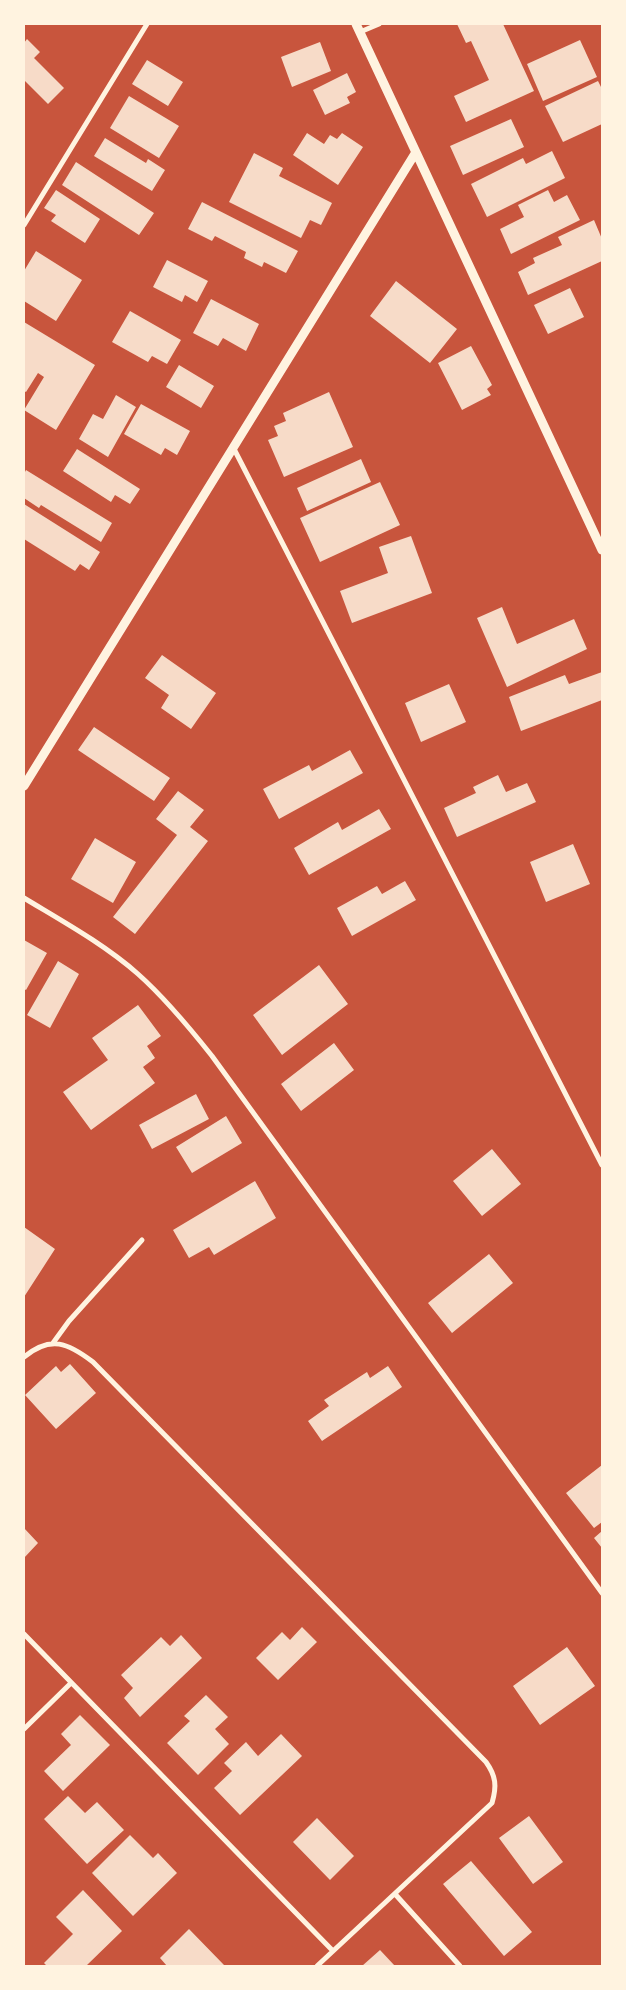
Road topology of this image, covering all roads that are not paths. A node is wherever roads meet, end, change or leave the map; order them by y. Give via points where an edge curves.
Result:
1 (147, 24) edge
2 (379, 24) edge
3 (358, 28) edge
4 (416, 152) junction
5 (24, 225) edge
6 (233, 446) junction
7 (602, 550) edge
8 (24, 786) edge
9 (24, 898) edge
10 (602, 1165) edge
11 (142, 1240) dead end
12 (53, 1343) junction
13 (24, 1357) edge
14 (602, 1593) edge
15 (24, 1634) edge
16 (71, 1683) junction
17 (24, 1729) edge
18 (395, 1894) junction
19 (333, 1951) junction
20 (317, 1966) edge
21 (460, 1966) edge

1 - 5 street
2 - 3 street
3 - 4 street
4 - 6 street
4 - 7 street
6 - 8 street
6 - 10 street
9 - 14 street via 115,956 178,1014 212,1056
11 - 12 street
12 - 13 street
12 - 18 street via 75,1348 93,1362 486,1762 494,1774 496,1788 492,1803
15 - 16 street
16 - 17 street
16 - 19 street
18 - 19 street
18 - 21 street
19 - 20 street

